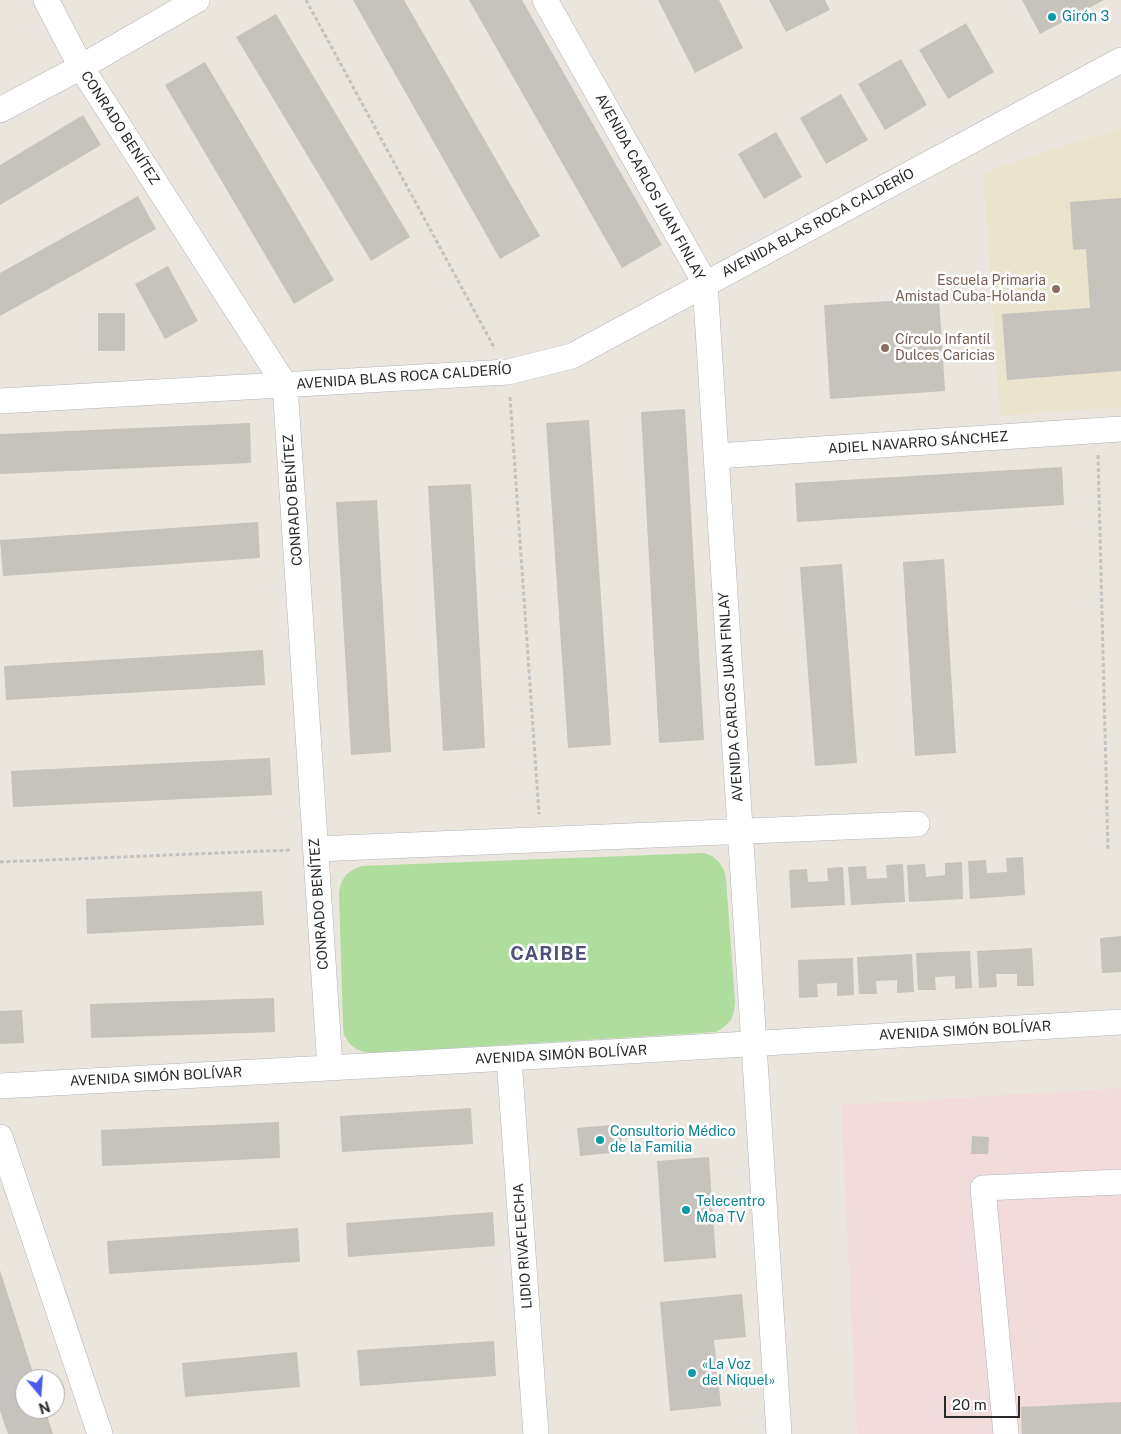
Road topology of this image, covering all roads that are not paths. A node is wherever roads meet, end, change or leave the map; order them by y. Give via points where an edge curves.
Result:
1 (46, 0) edge
2 (197, 0) edge
3 (545, 0) edge
4 (1121, 60) edge
5 (81, 67) junction
6 (0, 110) edge
7 (704, 283) junction
8 (285, 385) junction
9 (0, 402) edge
10 (1109, 430) edge
11 (716, 456) junction
12 (917, 824) dead end
13 (740, 831) junction
14 (316, 849) junction
15 (1121, 1022) edge
16 (754, 1043) junction
17 (509, 1058) junction
18 (330, 1067) junction
19 (0, 1086) edge
20 (0, 1138) edge
21 (1121, 1182) edge
22 (100, 1434) edge
23 (536, 1434) edge
24 (779, 1434) edge
25 (1006, 1434) edge

1 - 5 street, CONRADO BENÍTEZ
2 - 5 street
3 - 7 street, AVENIDA CARLOS JUAN FINLAY
4 - 7 street, AVENIDA BLAS ROCA CALDERÍO
5 - 6 street
5 - 8 street, CONRADO BENÍTEZ
7 - 8 street, AVENIDA BLAS ROCA CALDERÍO via 572,356 508,372
7 - 11 street, AVENIDA CARLOS JUAN FINLAY
8 - 9 street, AVENIDA BLAS ROCA CALDERÍO
8 - 14 street, CONRADO BENÍTEZ
10 - 11 street, ADIEL NAVARRO SÁNCHEZ
11 - 13 street, AVENIDA CARLOS JUAN FINLAY
12 - 13 street
13 - 14 street
13 - 16 street, AVENIDA CARLOS JUAN FINLAY
14 - 18 street, CONRADO BENÍTEZ
15 - 16 street, AVENIDA SIMÓN BOLÍVAR
16 - 17 street, AVENIDA SIMÓN BOLÍVAR
16 - 24 street, AVENIDA CARLOS JUAN FINLAY
17 - 18 street, AVENIDA SIMÓN BOLÍVAR
17 - 23 street, LIDIO RIVAFLECHA
18 - 19 street, AVENIDA SIMÓN BOLÍVAR
20 - 22 street
21 - 25 street via 984,1188

